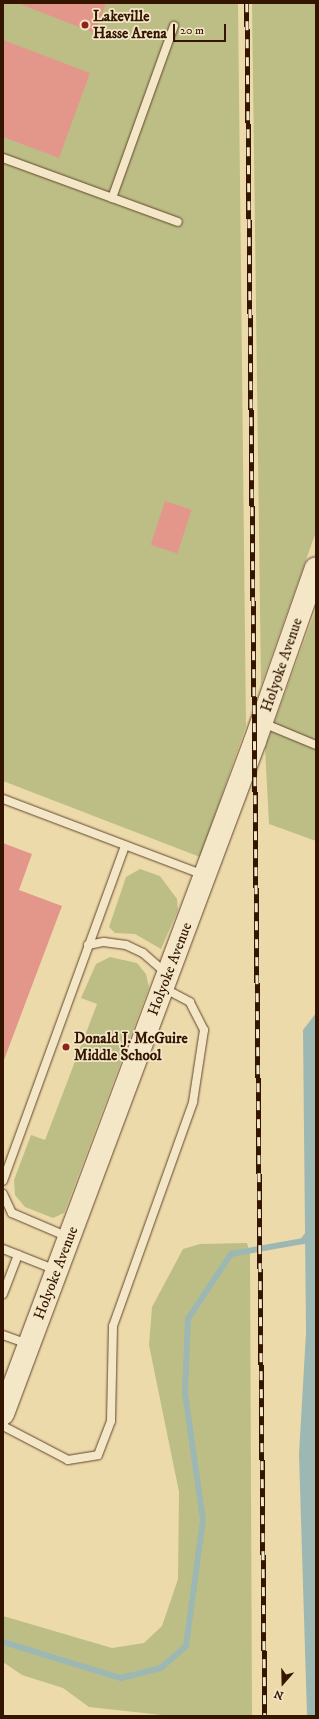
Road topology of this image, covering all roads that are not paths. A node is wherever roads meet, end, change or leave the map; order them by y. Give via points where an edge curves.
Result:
1 (174, 26) dead end
2 (3, 158) edge
3 (112, 198) junction
4 (178, 222) dead end
5 (316, 568) edge
6 (262, 722) junction
7 (316, 745) edge
8 (3, 798) edge
9 (125, 845) junction
10 (205, 876) junction
11 (88, 945) junction
12 (165, 981) junction
13 (3, 1181) edge
14 (3, 1194) edge
15 (69, 1238) junction
16 (3, 1249) edge
17 (18, 1255) junction
18 (57, 1270) junction
19 (3, 1294) edge
20 (3, 1335) edge
21 (29, 1345) junction
22 (3, 1414) edge
23 (3, 1426) edge

1 - 3 lane
2 - 3 lane
3 - 4 lane
5 - 6 street, Holyoke Avenue
6 - 7 lane
6 - 10 street, Holyoke Avenue
8 - 9 lane
9 - 10 lane
9 - 11 lane
10 - 12 street, Holyoke Avenue
11 - 12 lane via 104,942 126,945 143,953
11 - 13 lane
12 - 15 street, Holyoke Avenue
12 - 23 lane via 190,1002 204,1030 192,1102 112,1326 111,1421 98,1455 68,1460
14 - 15 lane via 12,1213
15 - 18 street, Holyoke Avenue
16 - 17 lane
17 - 18 lane
17 - 19 lane
18 - 21 street, Holyoke Avenue
20 - 21 lane
21 - 22 street, Holyoke Avenue

